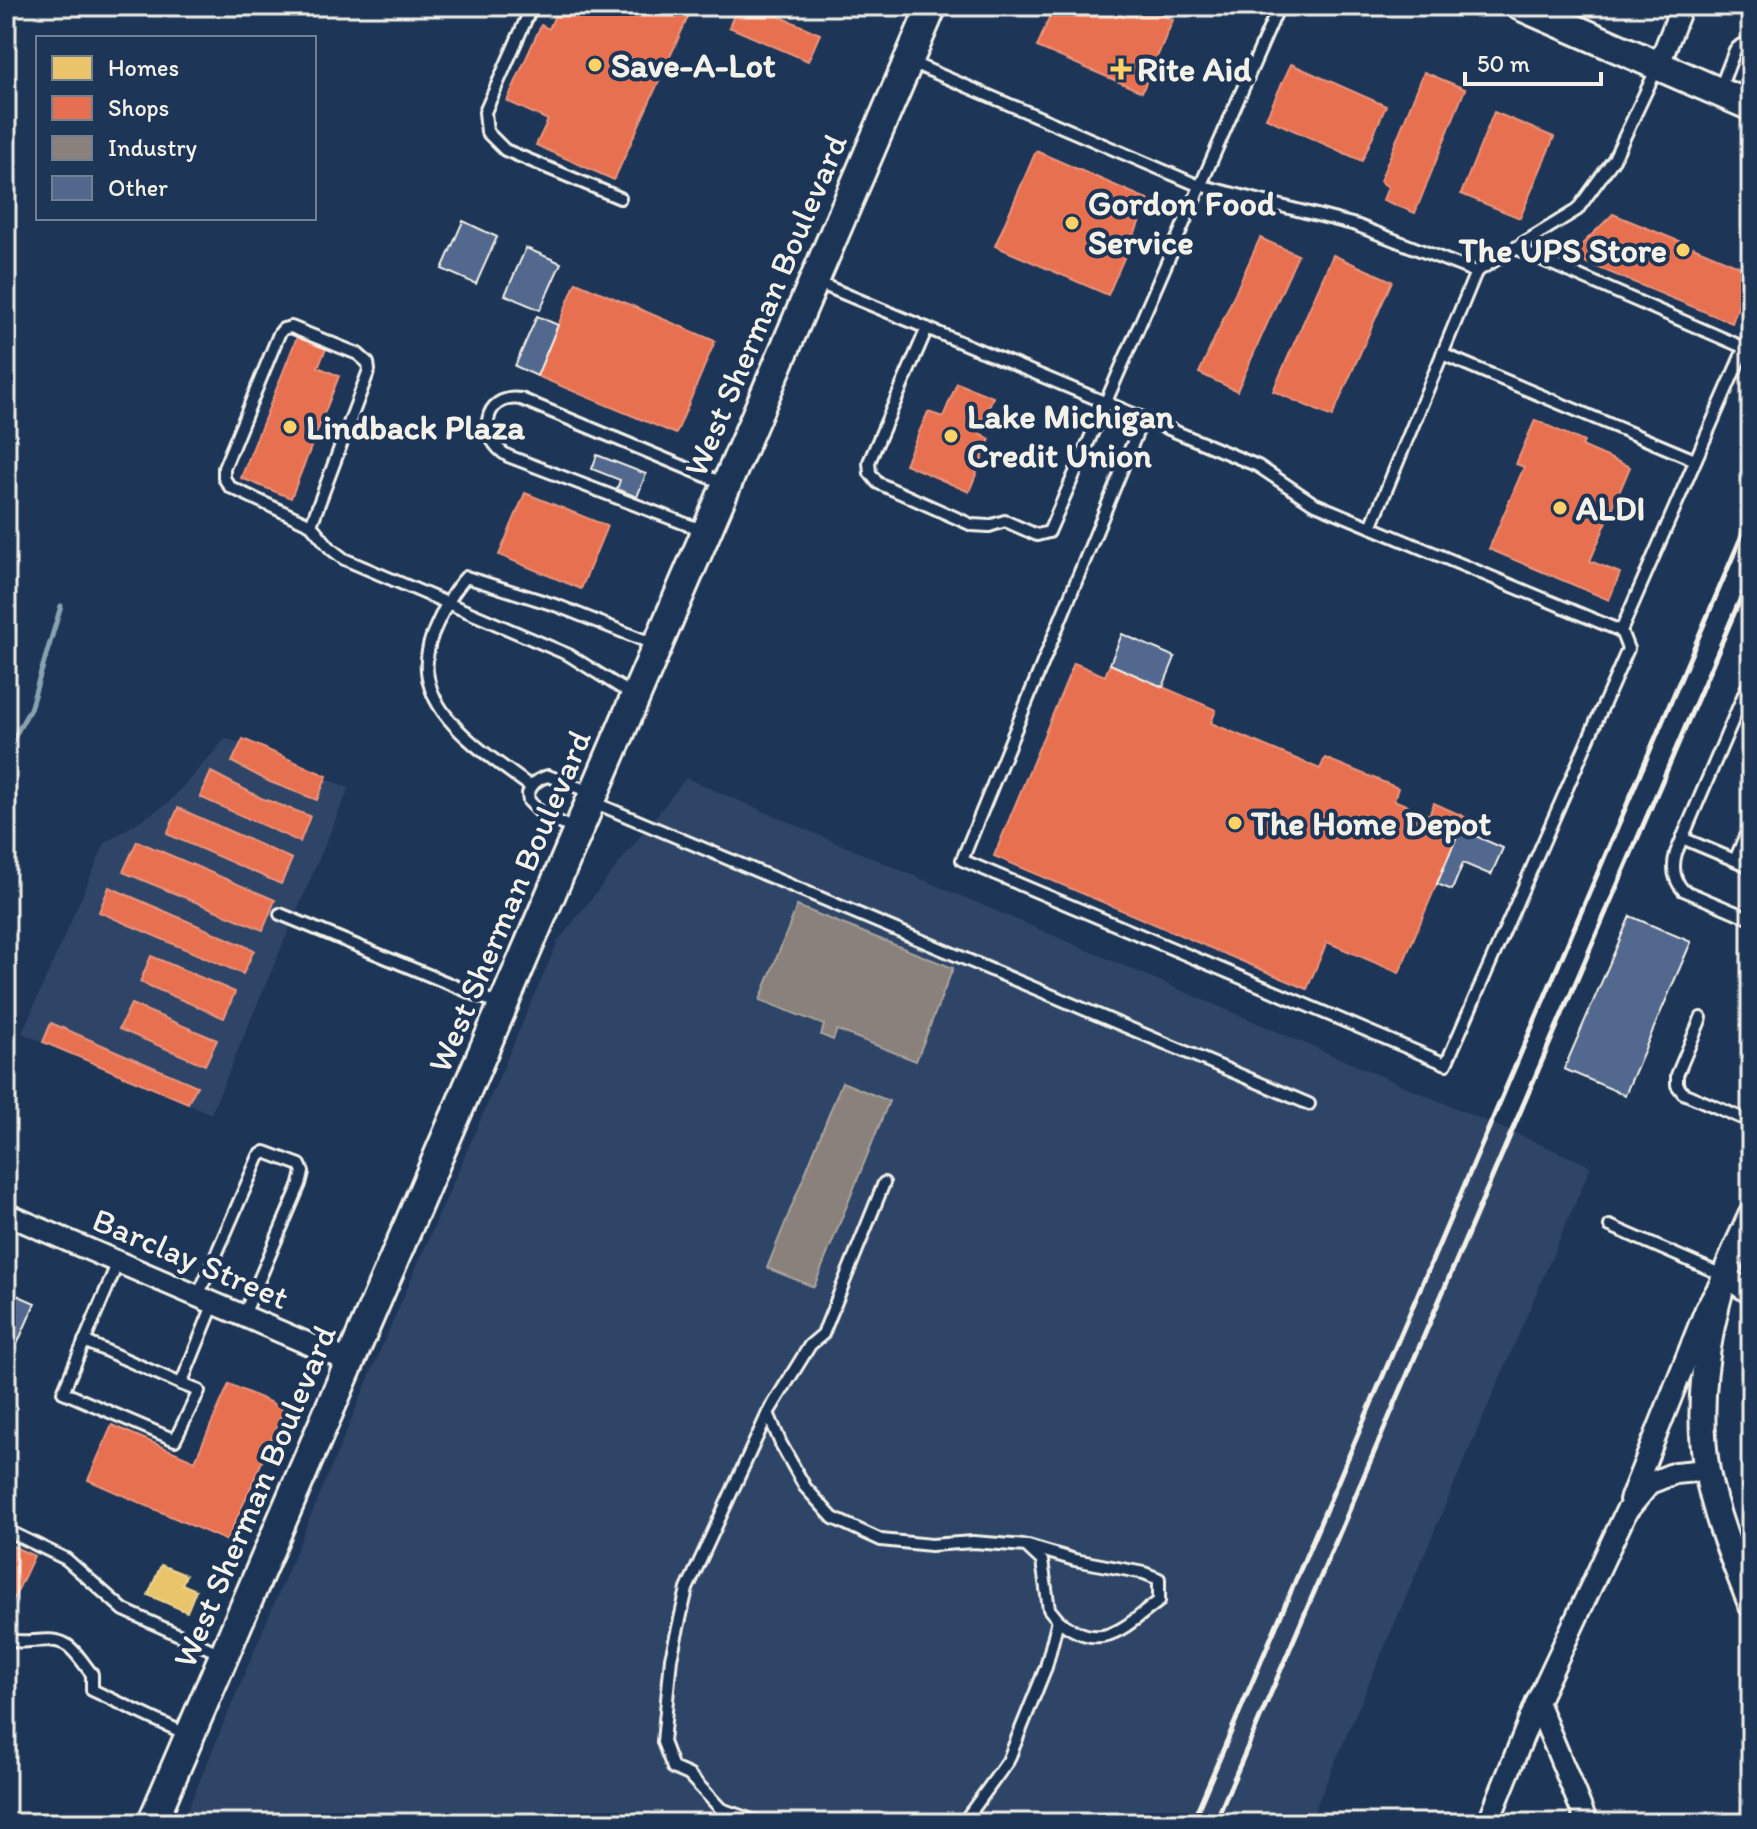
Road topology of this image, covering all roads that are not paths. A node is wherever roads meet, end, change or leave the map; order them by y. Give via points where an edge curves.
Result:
1 (532, 6) edge
2 (932, 6) edge
3 (1279, 6) edge
4 (1521, 6) edge
5 (1682, 6) edge
6 (1751, 46) edge
7 (908, 61) junction
8 (1659, 64) junction
9 (1718, 91) junction
10 (1751, 106) edge
11 (1202, 186) junction
12 (620, 198) dead end
13 (1515, 248) junction
14 (1476, 272) junction
15 (814, 281) junction
16 (927, 328) junction
17 (1751, 333) edge
18 (1745, 348) junction
19 (1442, 354) junction
20 (1107, 403) junction
21 (1143, 418) junction
22 (1695, 460) junction
23 (727, 485) junction
24 (311, 525) junction
25 (1371, 527) junction
26 (706, 532) junction
27 (447, 603) junction
28 (1621, 631) junction
29 (658, 646) junction
30 (1751, 689) edge
31 (636, 697) junction
32 (531, 787) junction
33 (593, 797) junction
34 (1751, 823) edge
35 (578, 831) junction
36 (1682, 838) junction
37 (1735, 860) junction
38 (1751, 867) edge
39 (280, 914) dead end
40 (1751, 919) edge
41 (503, 1006) junction
42 (1701, 1018) dead end
43 (1309, 1104) dead end
44 (1751, 1122) edge
45 (884, 1183) dead end
46 (6, 1214) edge
47 (1751, 1216) edge
48 (1610, 1226) dead end
49 (118, 1262) junction
50 (1725, 1276) junction
51 (1751, 1294) edge
52 (206, 1300) junction
53 (244, 1315) junction
54 (84, 1341) junction
55 (351, 1362) junction
56 (181, 1384) junction
57 (768, 1413) junction
58 (1707, 1470) junction
59 (1626, 1512) junction
60 (6, 1530) edge
61 (1026, 1546) junction
62 (1751, 1604) edge
63 (1058, 1620) junction
64 (6, 1639) edge
65 (224, 1655) junction
66 (1537, 1702) junction
67 (189, 1736) junction
68 (152, 1823) edge
69 (761, 1823) edge
70 (963, 1823) edge
71 (1488, 1823) edge
72 (1587, 1823) edge

1 - 12 lane via 485,112 487,132 505,150
2 - 7 main road, West Sherman Boulevard
3 - 11 lane
4 - 8 main road
5 - 8 street
6 - 9 lane via 1735,50
7 - 11 lane
7 - 15 main road, West Sherman Boulevard
8 - 9 main road
8 - 13 lane via 1614,159 1577,210
9 - 10 main road
11 - 14 lane via 1356,225
11 - 20 lane
13 - 14 lane
13 - 18 lane
14 - 19 lane
15 - 16 lane
15 - 23 main road, West Sherman Boulevard
16 - 20 lane
16 - 20 lane via 869,462 870,473 878,483 972,525 1005,521 1037,535 1049,532
17 - 18 lane
18 - 22 lane
19 - 22 lane
19 - 25 lane
20 - 21 lane
21 - 25 lane via 1258,466 1313,503
21 - 28 lane via 962,860 1446,1064 1628,649
22 - 28 lane
23 - 26 main road, West Sherman Boulevard
23 - 26 lane via 521,399 510,397 491,410 492,443 508,456
24 - 24 lane via 230,487 224,478 279,334 291,327 358,354 369,370
24 - 27 lane via 344,559
25 - 28 lane
26 - 29 main road, West Sherman Boulevard
27 - 29 lane via 466,577
27 - 31 lane via 569,655
27 - 32 lane via 426,655 434,698 468,739
29 - 31 main road, West Sherman Boulevard
30 - 36 lane via 1747,687
31 - 33 main road, West Sherman Boulevard
32 - 33 lane via 548,776
32 - 35 lane via 533,806
33 - 35 main road, West Sherman Boulevard
33 - 43 lane
34 - 37 lane
35 - 41 main road, West Sherman Boulevard
36 - 37 lane
36 - 40 lane via 1674,861 1683,890
37 - 38 lane
39 - 41 lane
41 - 55 main road, West Sherman Boulevard
42 - 44 lane via 1677,1085 1683,1093
45 - 57 lane via 823,1334 810,1345
46 - 49 street, Barclay Street
47 - 50 street
48 - 50 lane
49 - 52 street, Barclay Street
49 - 54 lane
50 - 51 street
50 - 58 street via 1703,1400
50 - 59 street via 1706,1309
52 - 53 street, Barclay Street
52 - 53 lane via 259,1156 265,1152 300,1165 300,1184
52 - 56 lane
53 - 55 street, Barclay Street
54 - 56 lane
54 - 56 lane via 63,1392 175,1440 199,1391
55 - 65 main road, West Sherman Boulevard
57 - 61 lane via 805,1487 833,1518 881,1540
57 - 69 lane via 687,1589 671,1658 663,1742 673,1768 689,1775 721,1809
58 - 59 street via 1675,1473 1650,1483
58 - 62 street
59 - 66 street
60 - 65 lane via 66,1559 124,1610
61 - 63 lane via 1042,1561 1049,1609
61 - 63 lane via 1159,1579 1159,1601 1123,1629 1099,1638 1072,1631
63 - 70 lane via 1046,1667 1008,1761
64 - 67 lane via 66,1644 92,1674 92,1690
65 - 67 main road, West Sherman Boulevard
66 - 71 street
66 - 72 street
67 - 68 main road, West Sherman Boulevard

